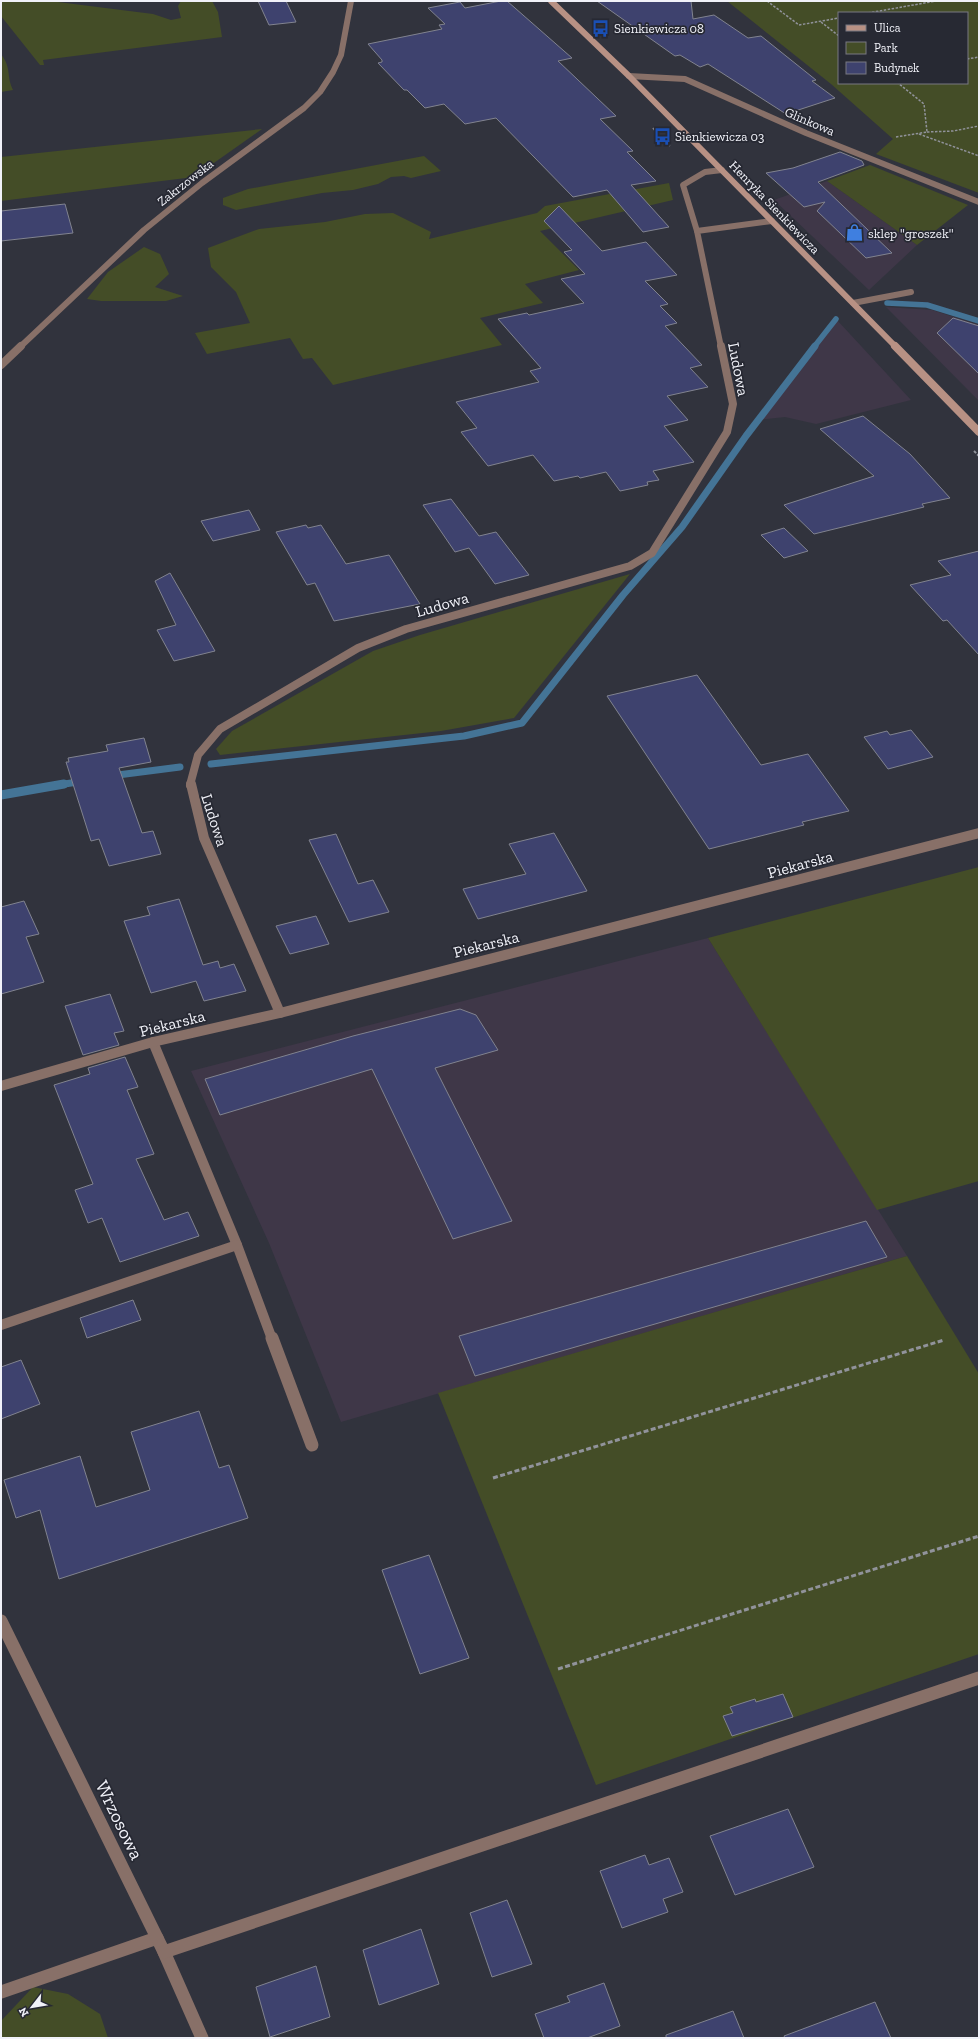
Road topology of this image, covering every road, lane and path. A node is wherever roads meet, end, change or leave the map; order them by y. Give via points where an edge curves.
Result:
1 (352, 1) edge
2 (551, 1) edge
3 (767, 1) edge
4 (936, 1) edge
5 (874, 12) edge
6 (838, 18) edge
7 (820, 21) junction
8 (838, 35) edge
9 (979, 57) edge
10 (968, 59) edge
11 (629, 76) junction
12 (899, 84) edge
13 (979, 126) edge
14 (927, 132) junction
15 (919, 134) junction
16 (896, 137) dead end
17 (979, 156) edge
18 (722, 170) junction
19 (979, 202) edge
20 (772, 221) junction
21 (697, 231) junction
22 (911, 292) dead end
23 (853, 303) junction
24 (1, 365) edge
25 (979, 432) edge
26 (979, 833) edge
27 (280, 1013) junction
28 (153, 1042) junction
29 (1, 1086) edge
30 (238, 1245) junction
31 (1, 1325) edge
32 (944, 1340) dead end
33 (312, 1445) dead end
34 (493, 1478) dead end
35 (979, 1536) edge
36 (1, 1621) edge
37 (558, 1669) dead end
38 (979, 1678) edge
39 (157, 1938) junction
40 (164, 1952) junction
41 (1, 1992) edge
42 (202, 2038) edge

1 - 24 street, Zakrzowska via 341,55 320,92 304,108 202,183 144,230
2 - 11 main road, Henryka Sienkiewicza
3 - 7 path via 799,25
4 - 5 path
6 - 7 path
7 - 8 path
9 - 10 path
11 - 18 main road, Henryka Sienkiewicza
11 - 19 street, Glinkowa via 685,79 806,133
12 - 14 path via 924,104
13 - 14 path
14 - 15 path
15 - 16 path
15 - 17 path
18 - 20 main road, Henryka Sienkiewicza
18 - 21 street, Ludowa via 705,172 683,185
20 - 21 street
20 - 23 main road, Henryka Sienkiewicza
21 - 27 street, Ludowa via 733,404 727,432 652,553 630,566 406,629 358,648 220,729 198,755 190,787 204,838
22 - 23 street
23 - 25 main road, Henryka Sienkiewicza
26 - 27 street, Piekarska
27 - 28 street, Piekarska
28 - 29 street, Piekarska
28 - 30 street
30 - 31 street
30 - 33 street
32 - 34 path
35 - 37 path
36 - 39 street, Wrzosowa
38 - 40 street
39 - 40 street, Wrzosowa
39 - 41 street
40 - 42 street, Wrzosowa

